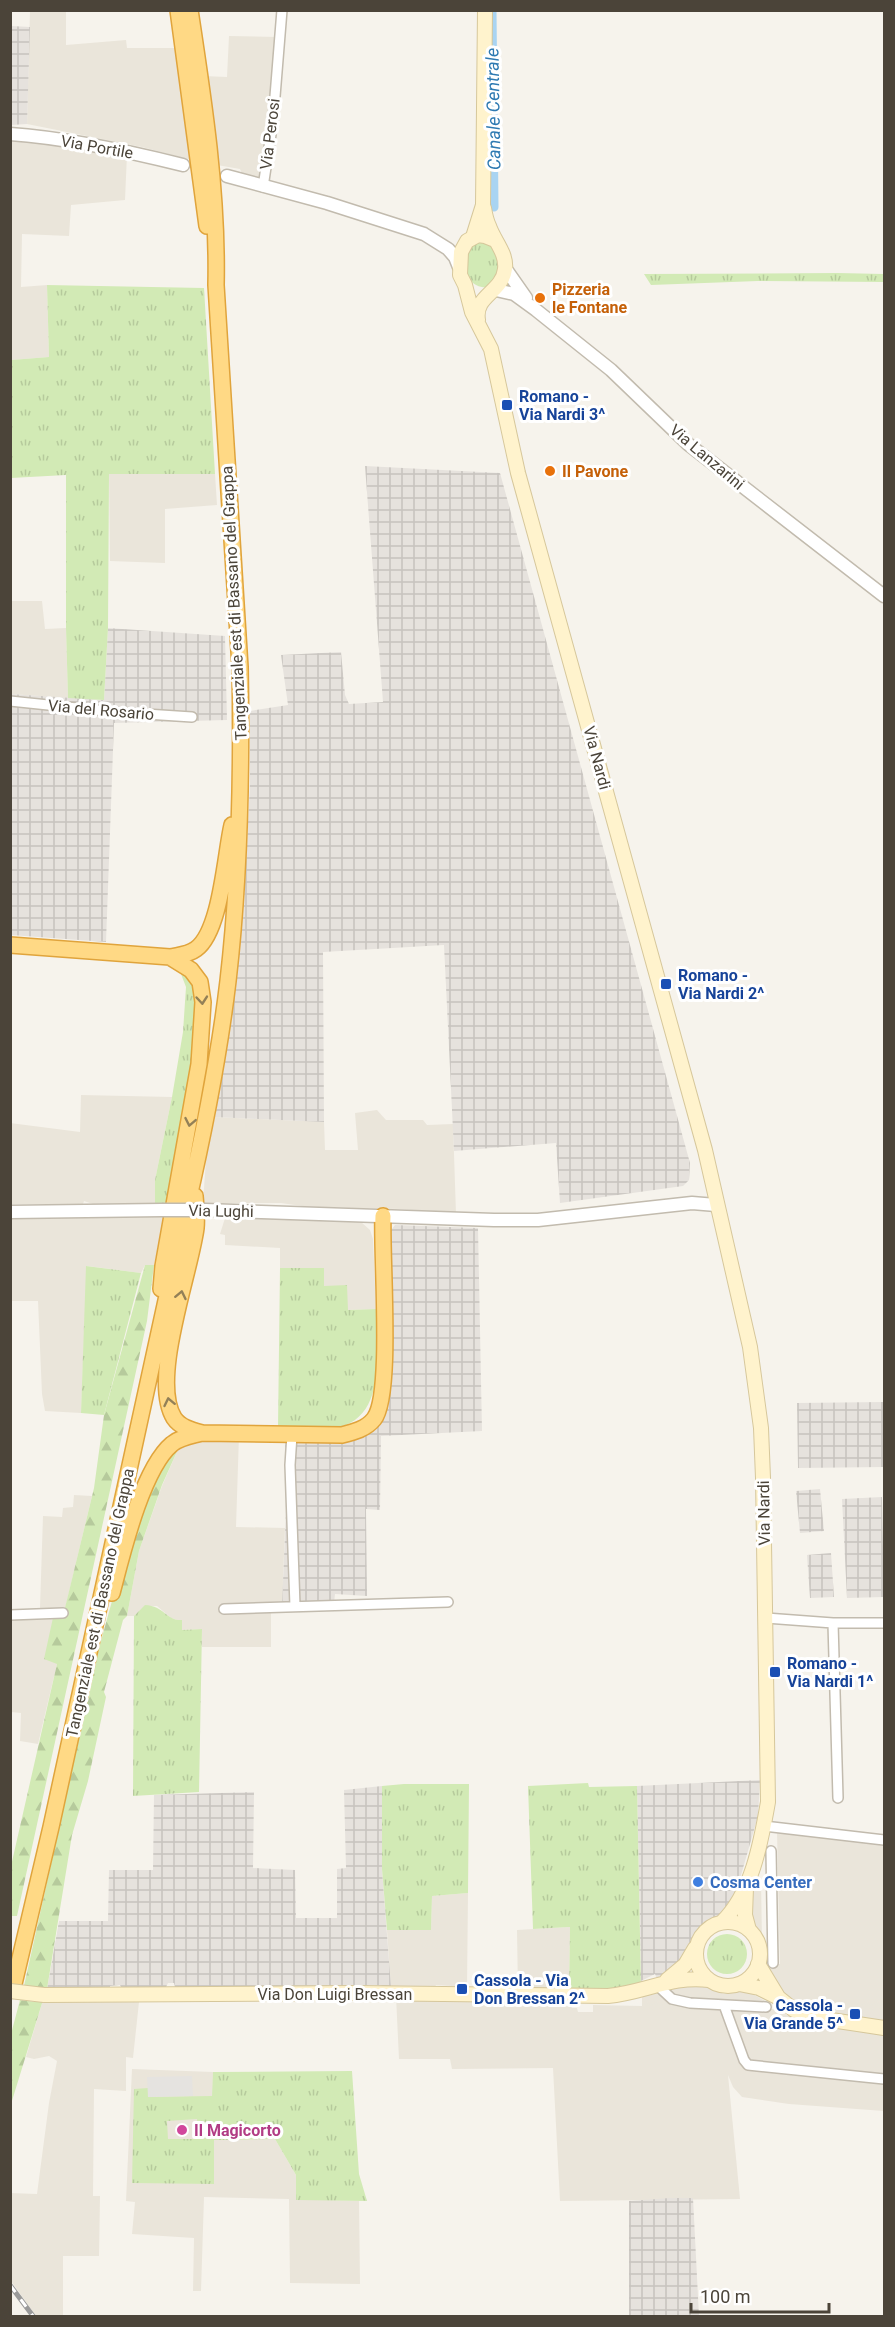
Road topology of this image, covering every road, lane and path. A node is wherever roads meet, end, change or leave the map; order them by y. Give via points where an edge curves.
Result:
1 (178, 10) edge
2 (190, 10) edge
3 (282, 10) edge
4 (485, 10) edge
5 (10, 134) edge
6 (183, 165) dead end
7 (227, 176) dead end
8 (263, 187) junction
9 (483, 205) junction
10 (433, 239) junction
11 (470, 239) junction
12 (495, 240) junction
13 (459, 267) junction
14 (505, 268) junction
15 (216, 285) junction
16 (465, 285) junction
17 (493, 291) junction
18 (536, 310) junction
19 (479, 325) junction
20 (885, 596) edge
21 (10, 701) edge
22 (192, 717) dead end
23 (240, 790) junction
24 (10, 945) edge
25 (170, 957) junction
26 (195, 1171) junction
27 (715, 1199) junction
28 (10, 1212) edge
29 (383, 1216) junction
30 (160, 1332) junction
31 (202, 1433) junction
32 (292, 1435) junction
33 (448, 1602) dead end
34 (294, 1606) junction
35 (224, 1609) dead end
36 (63, 1613) dead end
37 (10, 1615) edge
38 (766, 1618) junction
39 (833, 1623) junction
40 (885, 1623) edge
41 (91, 1643) junction
42 (838, 1798) dead end
43 (764, 1826) junction
44 (885, 1840) edge
45 (771, 1851) dead end
46 (748, 1880) junction
47 (771, 1880) junction
48 (721, 1923) junction
49 (748, 1930) junction
50 (697, 1944) junction
51 (773, 1963) dead end
52 (758, 1964) junction
53 (709, 1980) junction
54 (739, 1984) junction
55 (657, 1985) junction
56 (12, 1990) edge
57 (779, 1998) junction
58 (724, 2005) junction
59 (766, 2007) dead end
60 (885, 2028) edge
61 (885, 2079) edge

1 - 15 highway, Tangenziale est di Bassano del Grappa
2 - 15 highway, Tangenziale est di Bassano del Grappa via 217,232
3 - 8 street, Via Perosi
4 - 9 main road
5 - 6 street, Via Portile via 136,153
7 - 8 street
8 - 10 street, Via Perosi via 380,219
9 - 11 main road
9 - 12 main road
10 - 11 street via 454,244
10 - 13 street via 448,249
11 - 12 main road via 485,236
11 - 13 main road via 461,252
12 - 14 main road
13 - 16 main road, Via Nardi
14 - 17 main road via 501,284
14 - 18 street, Via Lanzarini
15 - 23 highway, Tangenziale est di Bassano del Grappa via 240,667
16 - 17 main road via 474,292
16 - 19 main road, Via Nardi
17 - 18 street, Via Lanzarini via 513,294
17 - 19 main road via 482,300 477,312
18 - 20 street, Via Lanzarini via 611,370 688,444
19 - 27 main road, Via Nardi via 493,359 518,473 669,1016
21 - 22 street, Via del Rosario
23 - 25 highway via 213,921 198,948 187,955
23 - 26 highway, Tangenziale est di Bassano del Grappa via 228,981
24 - 25 highway
25 -> 30 highway via 192,970 200,982 203,1002 199,1064 162,1266
26 - 30 highway, Tangenziale est di Bassano del Grappa
31 -> 26 highway via 185,1428 176,1420 166,1387 196,1227
27 - 29 street, Via Lughi via 538,1220
27 - 38 main road, Via Nardi via 740,1295 756,1381 762,1448
28 - 29 street, Via Lughi, bridge via 205,1210
29 - 32 highway via 385,1361 375,1418 359,1431 342,1435
30 - 41 highway, Tangenziale est di Bassano del Grappa
31 - 32 highway
31 - 41 highway via 182,1437 171,1445 152,1473 130,1529 108,1610
32 - 34 street
33 - 34 street
34 - 35 street
36 - 37 street
38 - 39 street
38 - 43 main road, Via Nardi via 768,1802
39 - 40 street
39 - 42 street
41 - 56 highway, Tangenziale est di Bassano del Grappa
43 - 44 street
43 - 46 main road, Via Nardi
45 - 47 street
46 - 47 street
46 - 48 main road, Via Nardi via 730,1915
46 - 49 main road, Via Nardi
47 - 51 street
48 - 49 main road via 739,1924
48 - 50 main road via 711,1927
49 - 52 main road via 758,1946
50 - 53 main road via 697,1962
50 - 55 main road, Via Don Luigi Bressan via 686,1965
52 - 54 main road
52 - 57 main road
53 - 54 main road via 723,1985
53 - 55 main road, Via Don Luigi Bressan via 681,1979
54 - 57 main road
55 - 56 main road, Via Don Luigi Bressan, bridge via 608,1996 44,1995
55 - 58 street via 672,1999
57 - 60 main road via 811,2017
58 - 59 street
58 - 61 street via 748,2065

